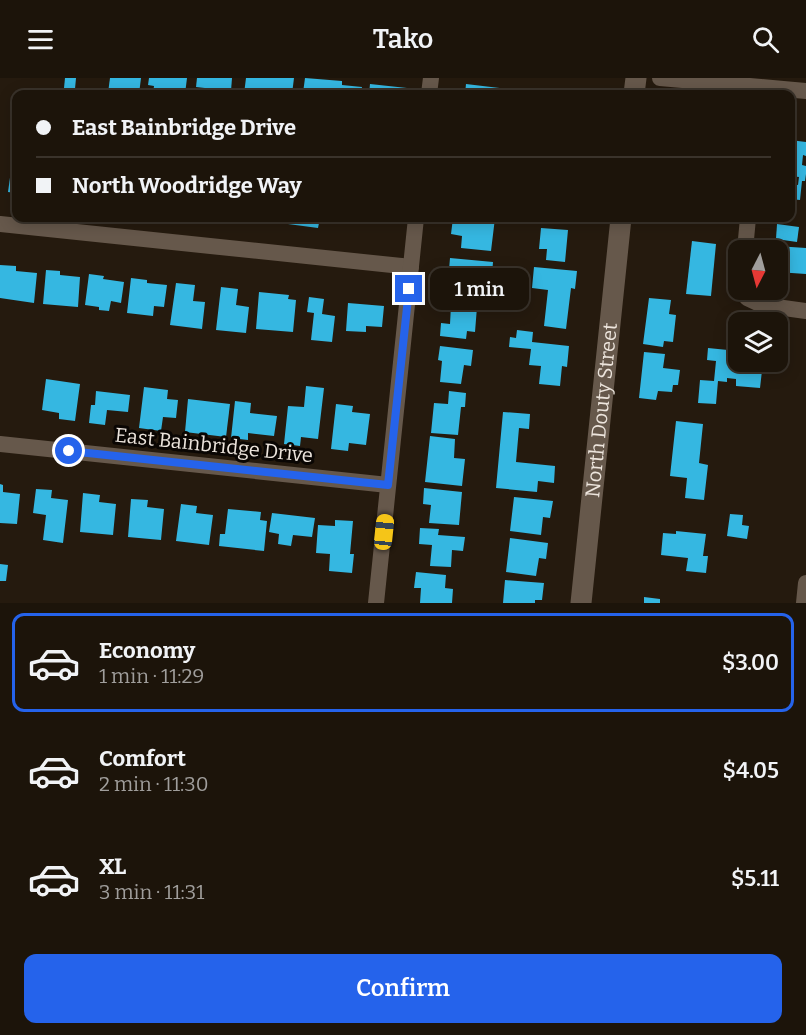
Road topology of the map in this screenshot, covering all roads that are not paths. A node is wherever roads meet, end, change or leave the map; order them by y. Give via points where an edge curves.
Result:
1 (660, 78) edge
2 (753, 90) edge
3 (416, 222) edge
4 (621, 222) edge
5 (748, 222) edge
6 (0, 224) edge
7 (746, 240) edge
8 (411, 267) junction
9 (751, 300) edge
10 (806, 311) edge
11 (0, 444) edge
12 (388, 485) junction
13 (806, 583) edge
14 (376, 603) edge
15 (581, 603) edge
16 (804, 603) edge

1 - 2 street
3 - 8 street
4 - 15 street, North Douty Street
5 - 7 street
6 - 8 street
8 - 12 street
9 - 10 street
11 - 12 street, East Bainbridge Drive
12 - 14 street
13 - 16 street

